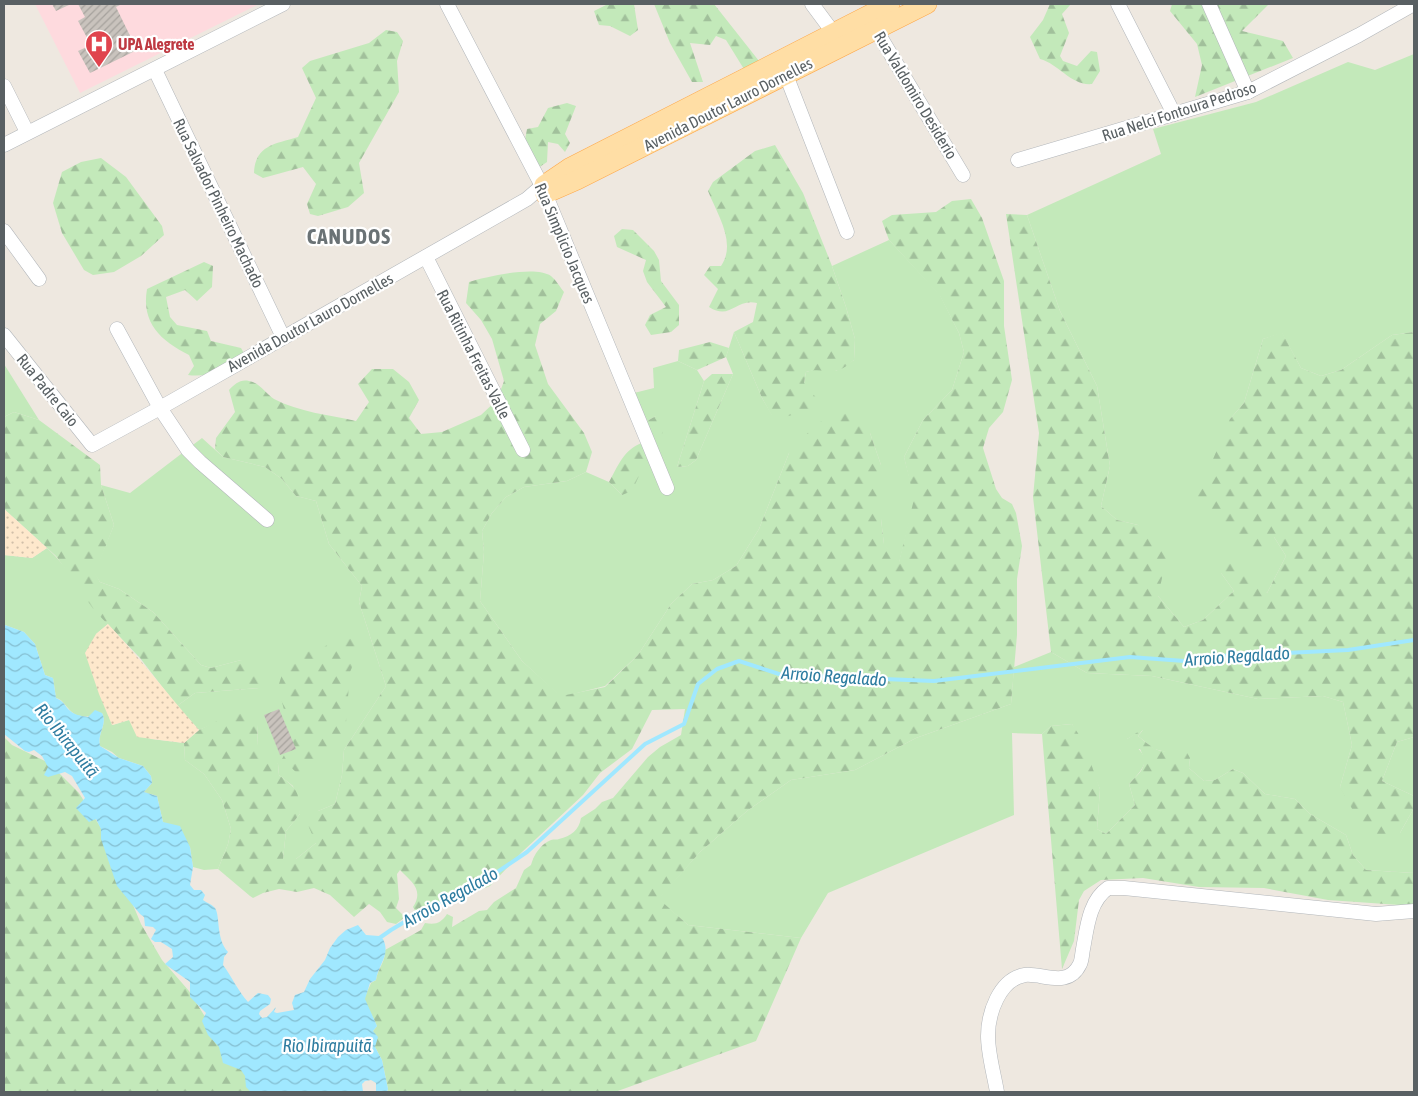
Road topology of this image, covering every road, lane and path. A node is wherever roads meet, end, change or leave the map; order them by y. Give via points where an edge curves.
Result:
1 (283, 4) edge
2 (447, 4) edge
3 (812, 4) edge
4 (890, 4) edge
5 (926, 4) edge
6 (1118, 4) edge
7 (1209, 4) edge
8 (1414, 4) edge
9 (872, 22) junction
10 (838, 40) junction
11 (155, 70) junction
12 (786, 75) junction
13 (4, 86) edge
14 (1248, 92) junction
15 (1174, 114) junction
16 (28, 132) junction
17 (4, 145) edge
18 (1018, 160) dead end
19 (963, 175) dead end
20 (544, 190) junction
21 (4, 231) edge
22 (847, 232) dead end
23 (426, 257) junction
24 (39, 279) dead end
25 (118, 329) dead end
26 (4, 335) edge
27 (282, 337) junction
28 (160, 408) junction
29 (92, 445) joint
30 (523, 450) dead end
31 (667, 488) dead end
32 (268, 520) dead end
33 (1414, 911) edge
34 (997, 1092) edge

1 - 11 street
2 - 20 street, Rua Simplicio Jacques
3 - 10 street
4 - 9 main road, Avenida Doutor Lauro Dornelles
5 - 9 main road, Avenida Doutor Lauro Dornelles
6 - 15 street
7 - 14 street
8 - 14 street, Rua Nelci Fontoura Pedroso
9 - 10 main road, Avenida Doutor Lauro Dornelles
9 - 19 street, Rua Valdomiro Desiderio
10 - 12 main road, Avenida Doutor Lauro Dornelles
10 - 20 main road, Avenida Doutor Lauro Dornelles via 569,168
11 - 16 street
11 - 27 street, Rua Salvador Pinheiro Machado
12 - 20 main road, Avenida Doutor Lauro Dornelles via 586,176
12 - 22 street
13 - 16 street
14 - 15 street, Rua Nelci Fontoura Pedroso
15 - 18 street, Rua Nelci Fontoura Pedroso
16 - 17 street
20 - 23 street, Avenida Doutor Lauro Dornelles
20 - 31 street, Rua Simplicio Jacques
21 - 24 street
23 - 27 street, Avenida Doutor Lauro Dornelles
23 - 30 street, Rua Ritinha Freitas Valle
25 - 28 street
26 - 29 street, Rua Padre Caio
27 - 28 street, Avenida Doutor Lauro Dornelles
28 - 29 street, Avenida Doutor Lauro Dornelles
28 - 32 street via 188,450
33 - 34 street via 1376,914 1108,888 1096,900 1087,924 1080,964 1074,972 1058,979 1026,975 1014,979 993,1003 988,1035

